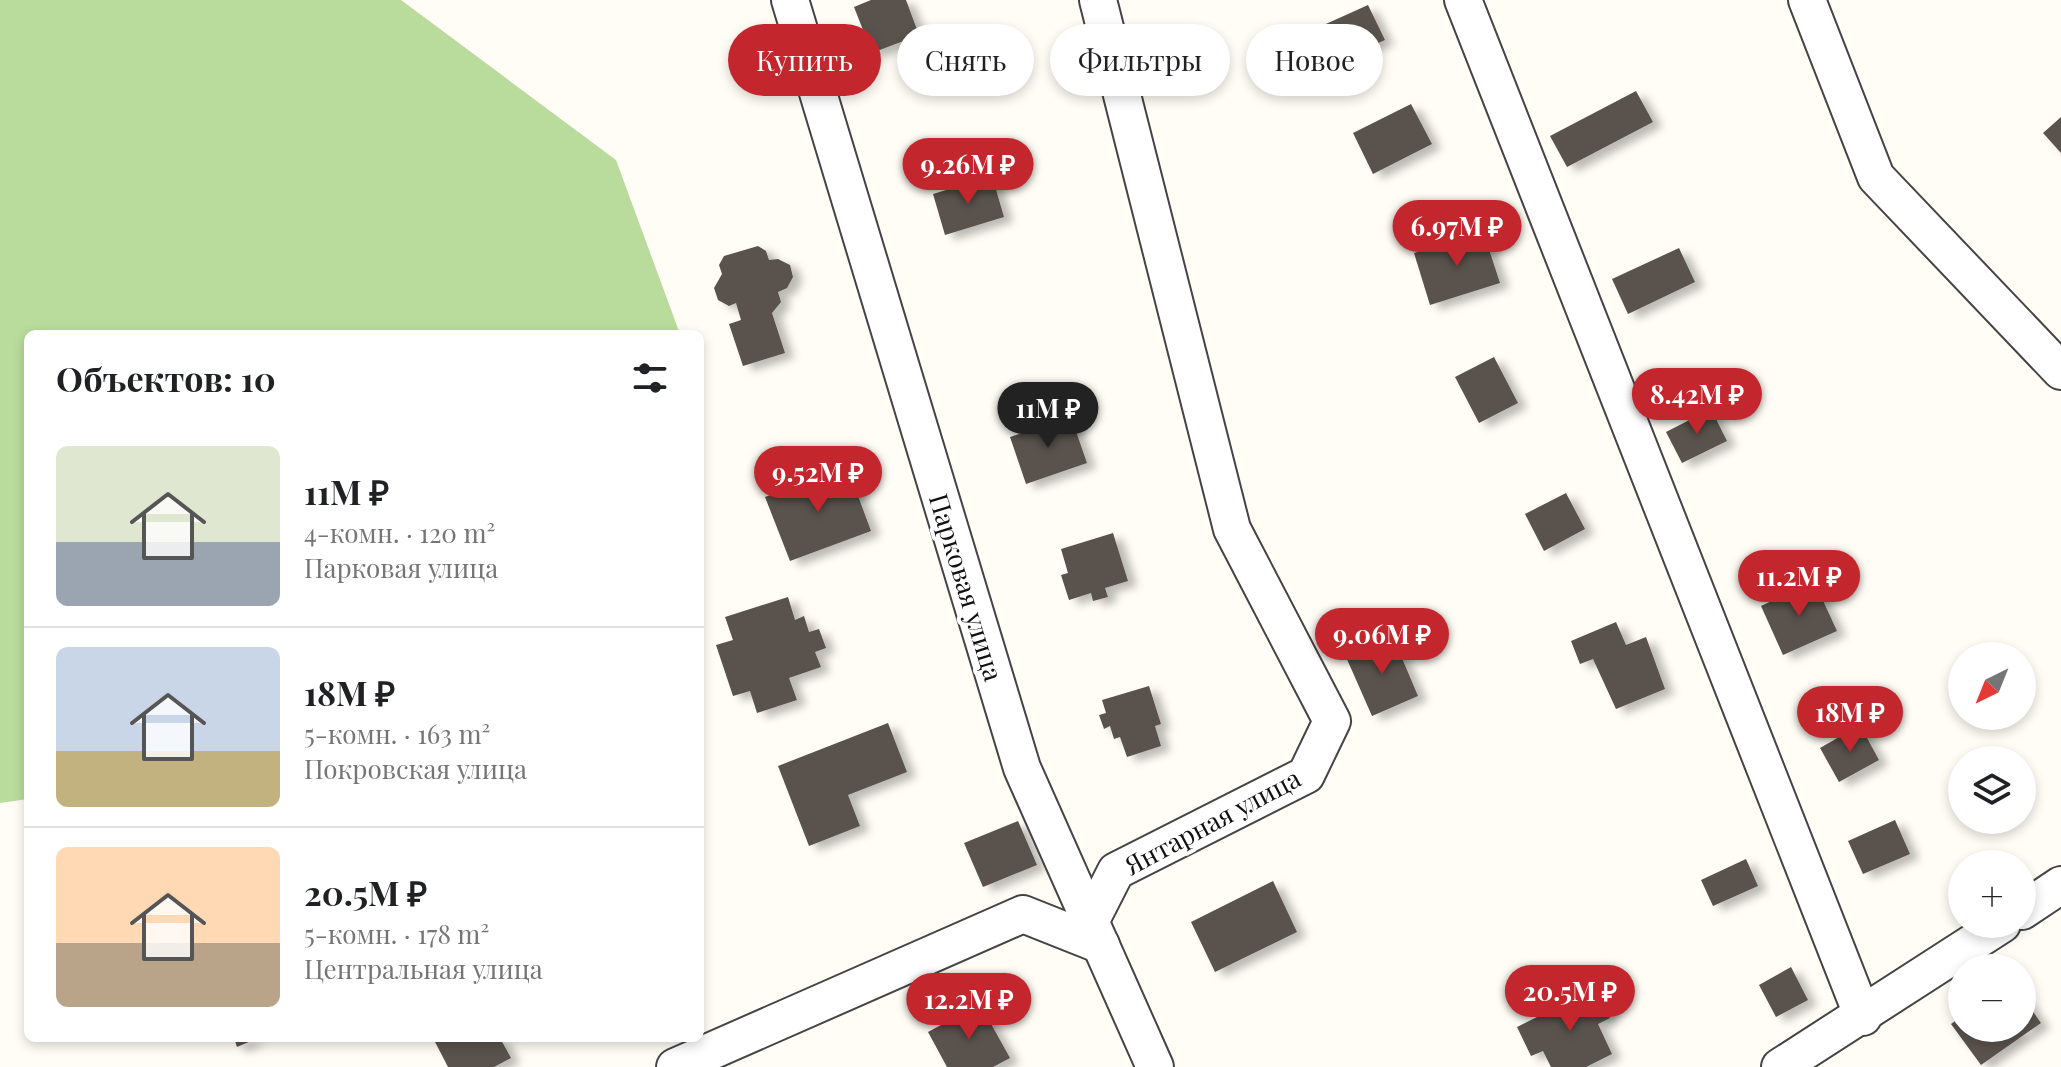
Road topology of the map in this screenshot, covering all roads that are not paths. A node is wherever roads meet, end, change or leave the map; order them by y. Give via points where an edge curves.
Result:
1 (790, 0) edge
2 (1098, 0) edge
3 (1463, 0) edge
4 (1807, 0) edge
5 (2061, 371) edge
6 (2061, 885) edge
7 (2036, 902) edge
8 (1096, 934) junction
9 (1981, 938) edge
10 (1863, 1017) junction
11 (675, 1067) edge
12 (1155, 1067) edge
13 (1780, 1067) edge

1 - 8 street, Парковая улица via 1022,768
2 - 8 street, Янтарная улица via 1232,529 1332,721 1306,775 1116,871
3 - 10 street
4 - 5 street via 1876,177
6 - 7 street
8 - 11 street via 1023,914
8 - 12 street, Парковая улица
9 - 10 street
10 - 13 street

